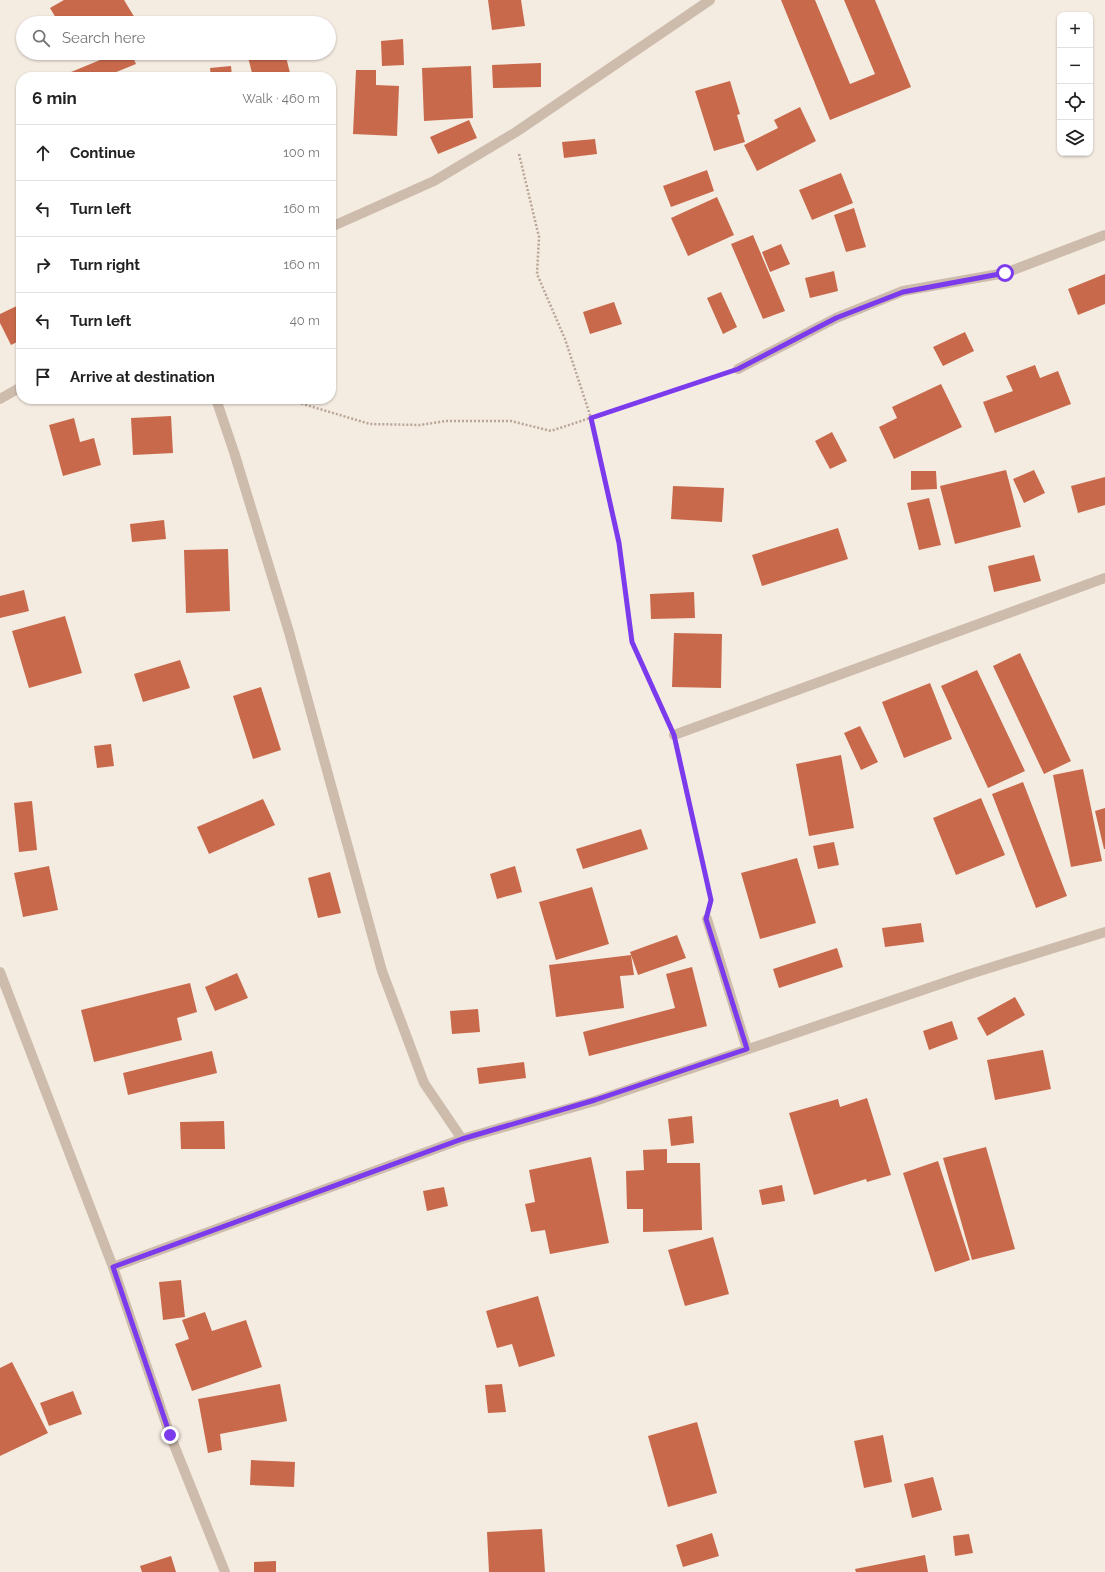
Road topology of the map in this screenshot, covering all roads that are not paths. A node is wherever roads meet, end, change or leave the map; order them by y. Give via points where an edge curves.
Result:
1 (710, 0) edge
2 (336, 225) edge
3 (1105, 234) edge
4 (738, 369) road end
5 (16, 391) edge
6 (0, 399) edge
7 (218, 404) edge
8 (1105, 578) edge
9 (674, 735) road end
10 (706, 919) road end
11 (1105, 932) edge
12 (0, 972) edge
13 (747, 1049) junction
14 (462, 1139) junction
15 (113, 1267) junction
16 (225, 1572) edge

1 - 2 street via 516,132 434,180
3 - 4 street via 1005,273 903,292 836,318
5 - 6 street
7 - 14 street via 289,632 382,971 424,1083
8 - 9 street
10 - 13 street
11 - 13 street
12 - 15 street
13 - 14 street via 595,1100
14 - 15 street
15 - 16 street via 170,1435

